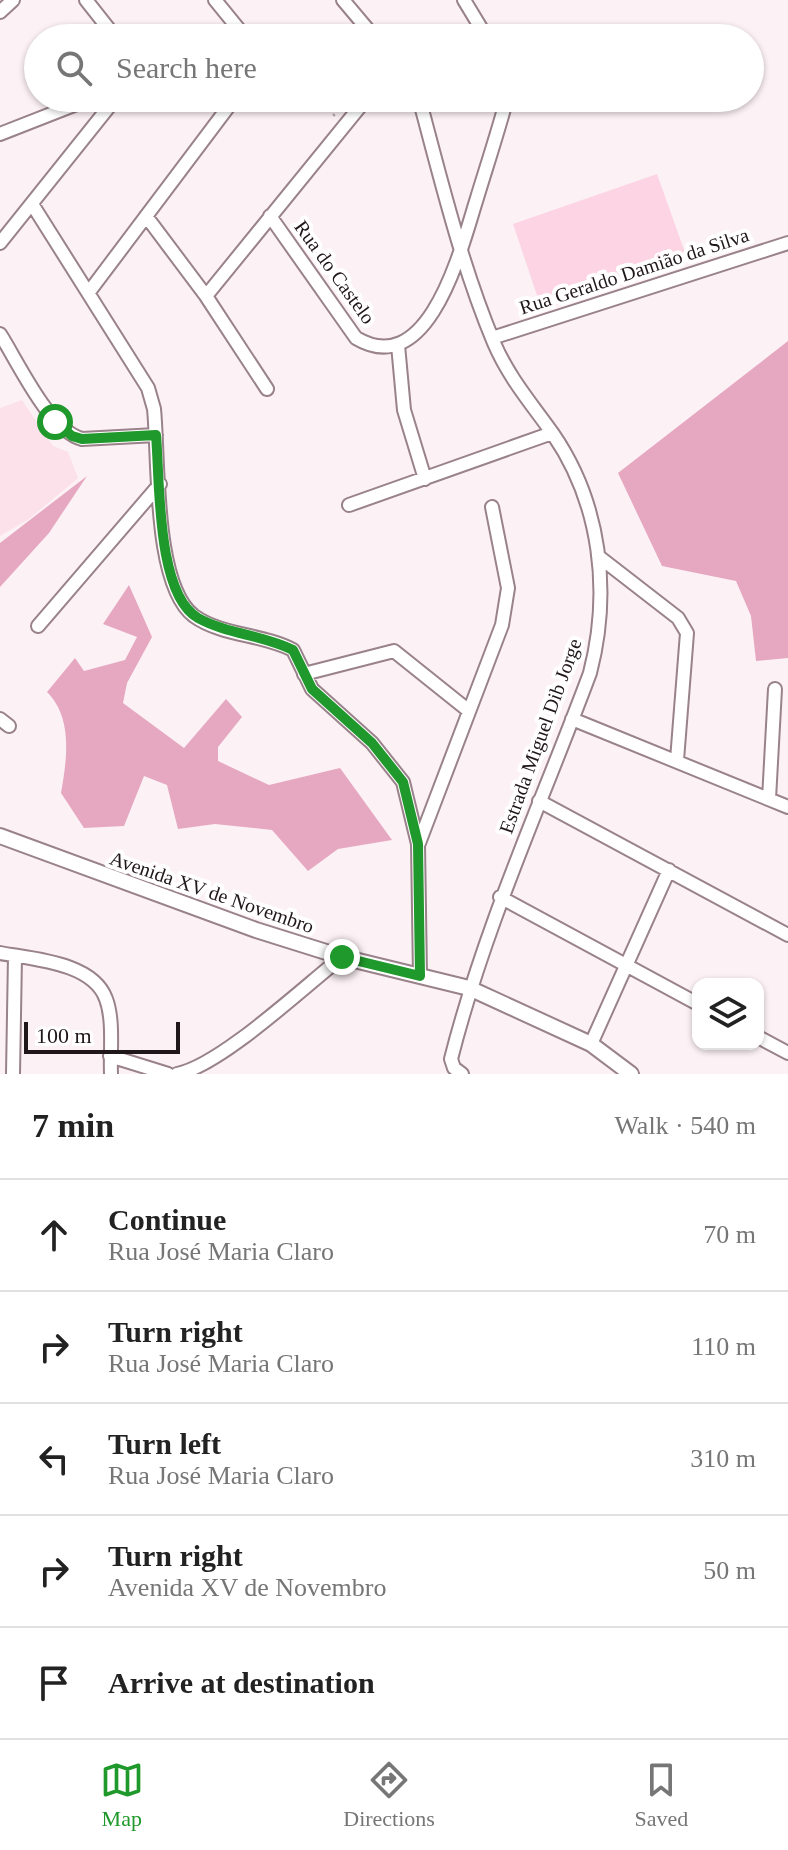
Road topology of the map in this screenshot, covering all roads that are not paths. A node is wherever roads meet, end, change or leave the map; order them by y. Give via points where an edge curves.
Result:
1 (13, 0) edge
2 (86, 0) edge
3 (215, 0) edge
4 (343, 0) edge
5 (464, 0) edge
6 (0, 12) edge
7 (105, 24) edge
8 (235, 24) edge
9 (363, 24) edge
10 (479, 24) edge
11 (56, 112) edge
12 (105, 112) edge
13 (224, 112) edge
14 (356, 112) edge
15 (423, 112) edge
16 (503, 112) edge
17 (0, 134) edge
18 (446, 197) junction
19 (477, 198) junction
20 (32, 204) junction
21 (146, 216) junction
22 (270, 216) junction
23 (0, 243) edge
24 (788, 243) edge
25 (461, 248) junction
26 (89, 292) junction
27 (206, 296) junction
28 (0, 334) edge
29 (492, 338) junction
30 (398, 345) junction
31 (267, 389) dead end
32 (552, 433) junction
33 (156, 435) junction
34 (425, 479) junction
35 (160, 484) junction
36 (349, 505) dead end
37 (492, 507) dead end
38 (598, 556) junction
39 (38, 626) dead end
40 (304, 674) junction
41 (775, 689) dead end
42 (469, 711) junction
43 (572, 719) junction
44 (677, 760) junction
45 (769, 799) junction
46 (539, 801) junction
47 (788, 807) edge
48 (0, 836) edge
49 (418, 844) junction
50 (669, 870) junction
51 (500, 897) junction
52 (788, 935) edge
53 (0, 953) edge
54 (15, 956) junction
55 (342, 957) junction
56 (626, 968) junction
57 (420, 976) junction
58 (469, 988) junction
59 (692, 1001) edge
60 (764, 1040) edge
61 (591, 1044) junction
62 (788, 1053) edge
63 (110, 1056) junction
64 (13, 1074) edge
65 (111, 1074) edge
66 (168, 1074) edge
67 (177, 1074) edge
68 (462, 1074) edge
69 (631, 1074) edge

1 - 6 street
2 - 7 street
3 - 8 street
4 - 9 street
5 - 10 street
11 - 17 street
12 - 20 street
13 - 21 street
14 - 22 street
15 - 18 street, Estrada Miguel Dib Jorge
16 - 19 street
18 - 19 street via 452,205 467,207
18 - 25 street, Estrada Miguel Dib Jorge
19 - 25 street
20 - 23 street
20 - 26 street
21 - 26 street
21 - 27 street
22 - 27 street
22 - 30 street, Rua do Castelo via 356,338 378,346
24 - 29 street, Rua Geraldo Damião da Silva
25 - 29 street, Estrada Miguel Dib Jorge
25 - 30 street via 437,306
26 - 33 street via 148,388
27 - 31 street
28 - 33 street via 55,422 72,436
29 - 32 street, Estrada Miguel Dib Jorge via 521,395
30 - 34 street via 404,410
32 - 34 street
32 - 38 street, Estrada Miguel Dib Jorge via 586,493
33 - 35 street
34 - 36 street
35 - 39 street
35 - 40 street via 166,558 186,607 212,625 293,650
37 - 42 street via 503,552 506,605
38 - 43 street, Estrada Miguel Dib Jorge via 598,642
38 - 44 street via 678,618 687,633
40 - 42 street via 391,651
40 - 49 street via 312,689 395,770 407,793
41 - 45 street
42 - 49 street
43 - 44 street
43 - 46 street, Estrada Miguel Dib Jorge
44 - 45 street
45 - 47 street
46 - 50 street
46 - 51 street, Estrada Miguel Dib Jorge
48 - 55 street, Avenida XV de Novembro
49 - 57 street
50 - 52 street
50 - 56 street
51 - 56 street
51 - 58 street, Estrada Miguel Dib Jorge
53 - 54 street
54 - 63 street via 72,969 103,991
54 - 64 street
55 - 57 street, Avenida XV de Novembro
55 - 67 street via 239,1039
56 - 59 street
56 - 61 street
57 - 58 street, Avenida XV de Novembro
58 - 61 street, Avenida XV de Novembro
58 - 68 street, Estrada Miguel Dib Jorge via 451,1059
60 - 62 street
61 - 69 street, Avenida XV de Novembro
63 - 65 street
63 - 66 street

